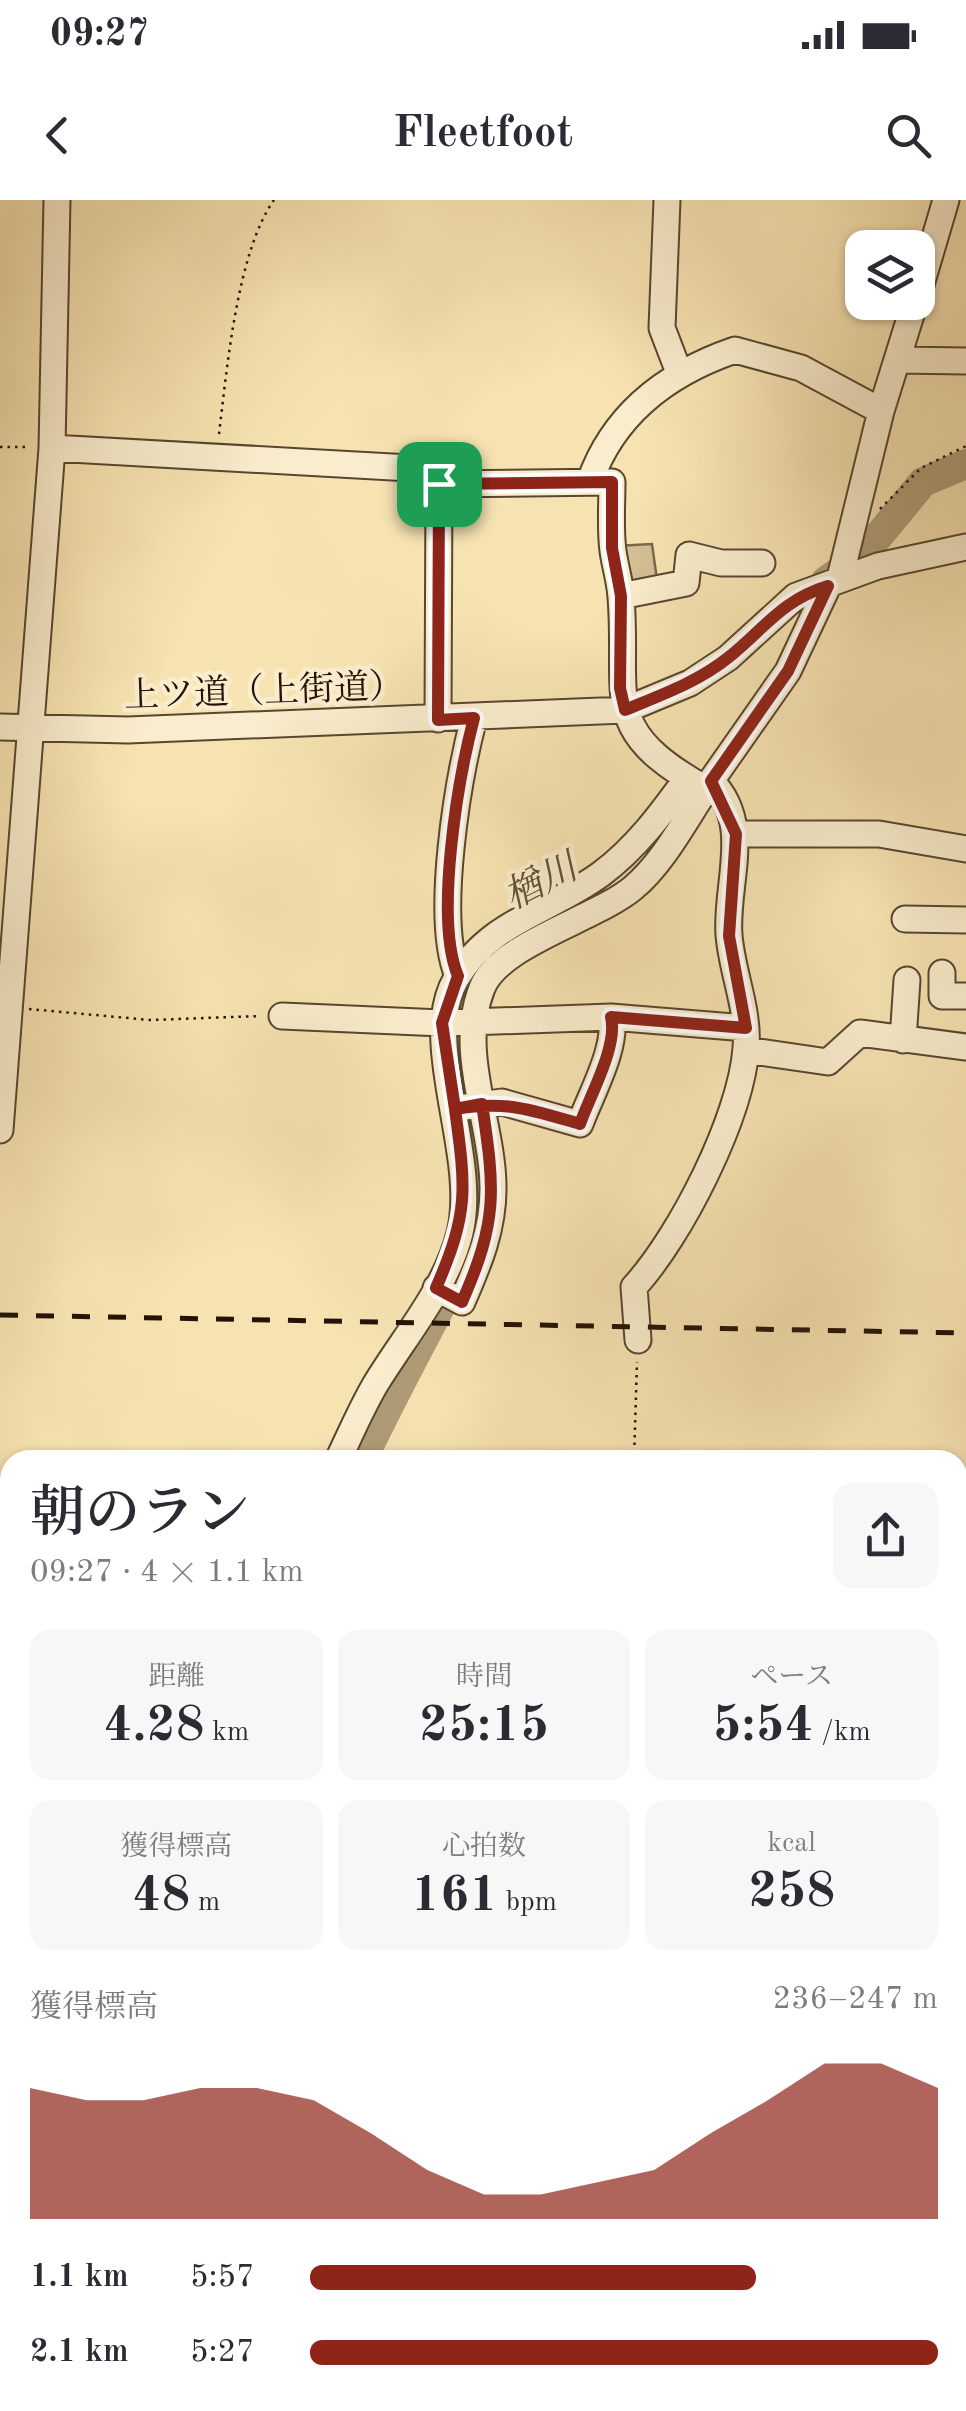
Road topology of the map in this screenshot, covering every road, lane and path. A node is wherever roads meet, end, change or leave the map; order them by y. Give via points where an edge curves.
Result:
1 (57, 200) edge
2 (274, 200) edge
3 (667, 200) edge
4 (946, 200) edge
5 (935, 236) edge
6 (909, 320) edge
7 (897, 360) junction
8 (966, 361) edge
9 (680, 375) junction
10 (881, 411) junction
11 (0, 446) edge
12 (966, 446) edge
13 (52, 448) junction
14 (217, 456) junction
15 (590, 481) junction
16 (439, 484) junction
17 (851, 536) junction
18 (966, 547) edge
19 (762, 563) dead end
20 (834, 582) junction
21 (621, 596) junction
22 (625, 710) junction
23 (474, 718) junction
24 (438, 720) junction
25 (0, 727) edge
26 (34, 730) junction
27 (699, 783) junction
28 (736, 834) junction
29 (966, 850) edge
30 (904, 919) dead end
31 (966, 920) edge
32 (942, 973) dead end
33 (458, 976) junction
34 (906, 980) dead end
35 (966, 996) edge
36 (10, 1008) junction
37 (282, 1016) joint
38 (611, 1017) junction
39 (458, 1021) junction
40 (746, 1039) junction
41 (903, 1040) junction
42 (966, 1047) edge
43 (482, 1104) junction
44 (455, 1109) junction
45 (0, 1130) edge
46 (436, 1288) junction
47 (638, 1340) joint
48 (343, 1450) edge
49 (634, 1450) edge

1 - 13 street
2 - 14 path via 258,222 246,270
3 - 9 street via 662,328
4 - 5 street
6 - 7 street
7 - 8 street
7 - 10 street
9 - 10 street via 735,350 752,352 801,368
9 - 15 street via 618,424
10 - 17 street
11 - 13 path
12 - 17 path via 921,468
13 - 14 street
13 - 26 street
14 - 16 street via 410,468
15 - 16 street
15 - 21 street via 612,482 612,548
16 - 24 street
17 - 20 street
18 - 20 street, 上ツ道（上街道）
19 - 21 street via 721,564 688,555 686,583
20 - 22 street, 上ツ道（上街道） via 796,596 690,683
20 - 27 street via 788,671
21 - 22 street
22 - 23 street, 上ツ道（上街道）
22 - 27 street via 654,758
23 - 24 street, 上ツ道（上街道）
23 - 33 street via 457,792 447,951
24 - 26 street, 上ツ道（上街道）
25 - 26 street, 上ツ道（上街道）
26 - 36 street
27 - 28 street
27 - 33 street via 601,874 505,926
27 - 39 street via 637,885 519,952 496,970
28 - 29 street via 880,834
28 - 40 street via 729,936
30 - 31 street
32 - 35 street via 942,996
33 - 39 street
34 - 41 street
36 - 37 path via 150,1020
36 - 45 street
37 - 39 street
38 - 39 street
38 - 40 street
38 - 43 street via 611,1050 580,1124 502,1102
39 - 43 street via 474,1049
39 - 44 street
40 - 41 street via 828,1062 860,1033
40 - 47 street via 736,1104 722,1139 661,1258 634,1288
41 - 42 street
43 - 44 street
43 - 46 street via 494,1181 492,1218 462,1302
44 - 46 street via 465,1178 460,1234
46 - 48 street
47 - 49 path

